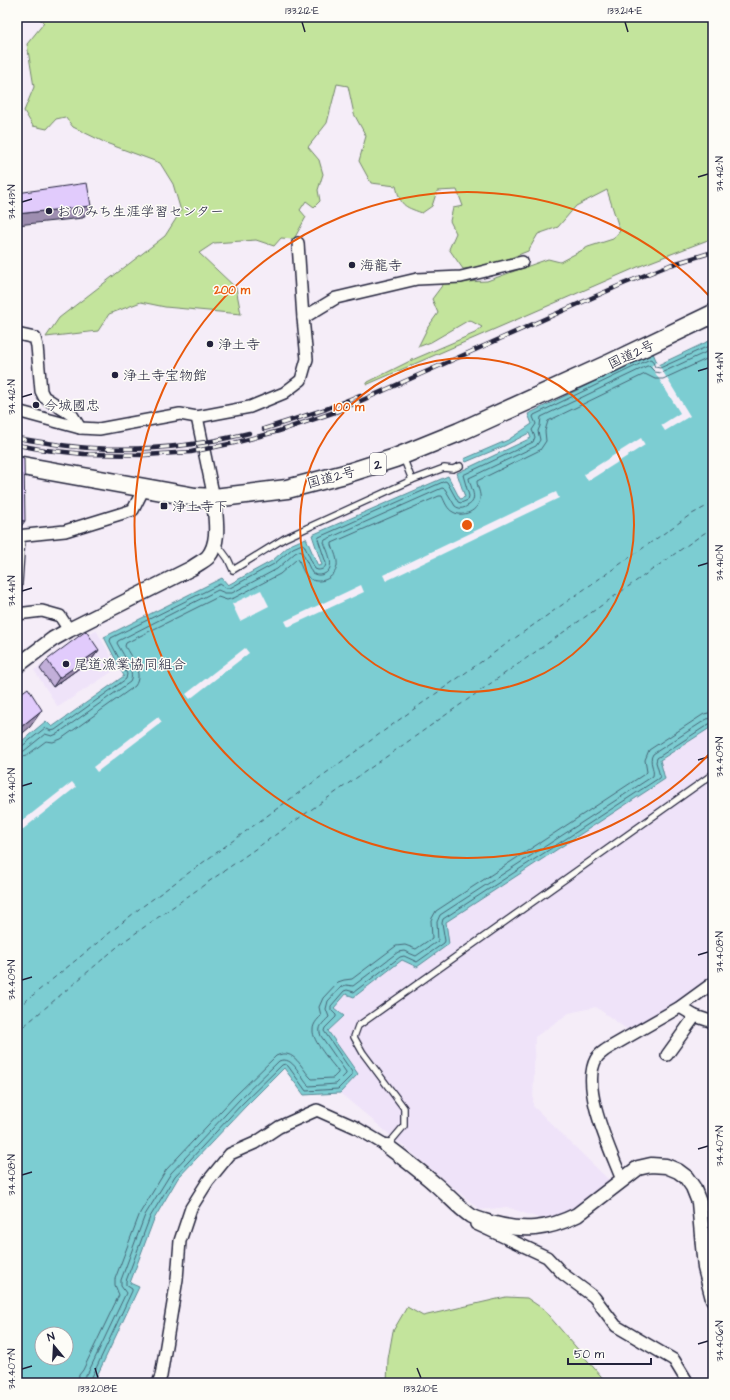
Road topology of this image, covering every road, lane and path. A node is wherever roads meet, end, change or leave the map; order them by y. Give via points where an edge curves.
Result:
1 (298, 243) dead end
2 (522, 262) dead end
3 (713, 314) edge
4 (303, 318) junction
5 (17, 334) edge
6 (17, 411) edge
7 (197, 417) junction
8 (80, 428) junction
9 (403, 455) junction
10 (17, 465) edge
11 (460, 466) dead end
12 (412, 480) junction
13 (144, 488) junction
14 (214, 498) junction
15 (20, 536) edge
16 (215, 542) junction
17 (17, 614) edge
18 (69, 630) junction
19 (17, 666) edge
20 (713, 774) edge
21 (713, 984) edge
22 (680, 1007) junction
23 (695, 1016) junction
24 (713, 1022) edge
25 (667, 1055) dead end
26 (387, 1146) junction
27 (622, 1180) junction
28 (472, 1216) junction
29 (713, 1300) edge
30 (158, 1383) edge
31 (688, 1383) edge

1 - 4 street
2 - 4 street via 461,277 417,279 336,298
3 - 9 highway, 国道2号 / 2 via 618,360
4 - 7 street via 307,359 301,380 284,393 250,407
5 - 8 street via 35,338 41,391 44,397 72,415
6 - 8 street
7 - 8 street via 180,414 99,429
7 - 14 street
9 - 12 lane
9 - 14 highway, 国道2号 / 2 via 287,489
10 - 13 highway, 国道2号 / 2
11 - 12 lane via 453,469 444,468
12 - 16 lane via 285,538 233,570
13 - 14 highway, 国道2号 / 2
13 - 15 street via 133,510 65,530
14 - 16 street
15 - 17 lane
16 - 18 street via 207,557 192,568
17 - 18 street via 42,611 60,616
18 - 19 street
20 - 26 lane via 358,1026 354,1037 404,1108 404,1126
21 - 22 street
22 - 23 street
22 - 27 street via 607,1049 599,1055 594,1064 592,1083 595,1107
23 - 24 street
23 - 25 street
26 - 28 street via 417,1168
26 - 30 street via 355,1127 317,1110 230,1154 208,1181 191,1208 180,1241 177,1279
27 - 28 street via 577,1215 552,1225 529,1229 515,1228
27 - 29 street via 638,1168 651,1165 666,1166 686,1177 699,1202 705,1268
28 - 31 street via 475,1224 547,1257 563,1274 594,1297 616,1326 674,1360

